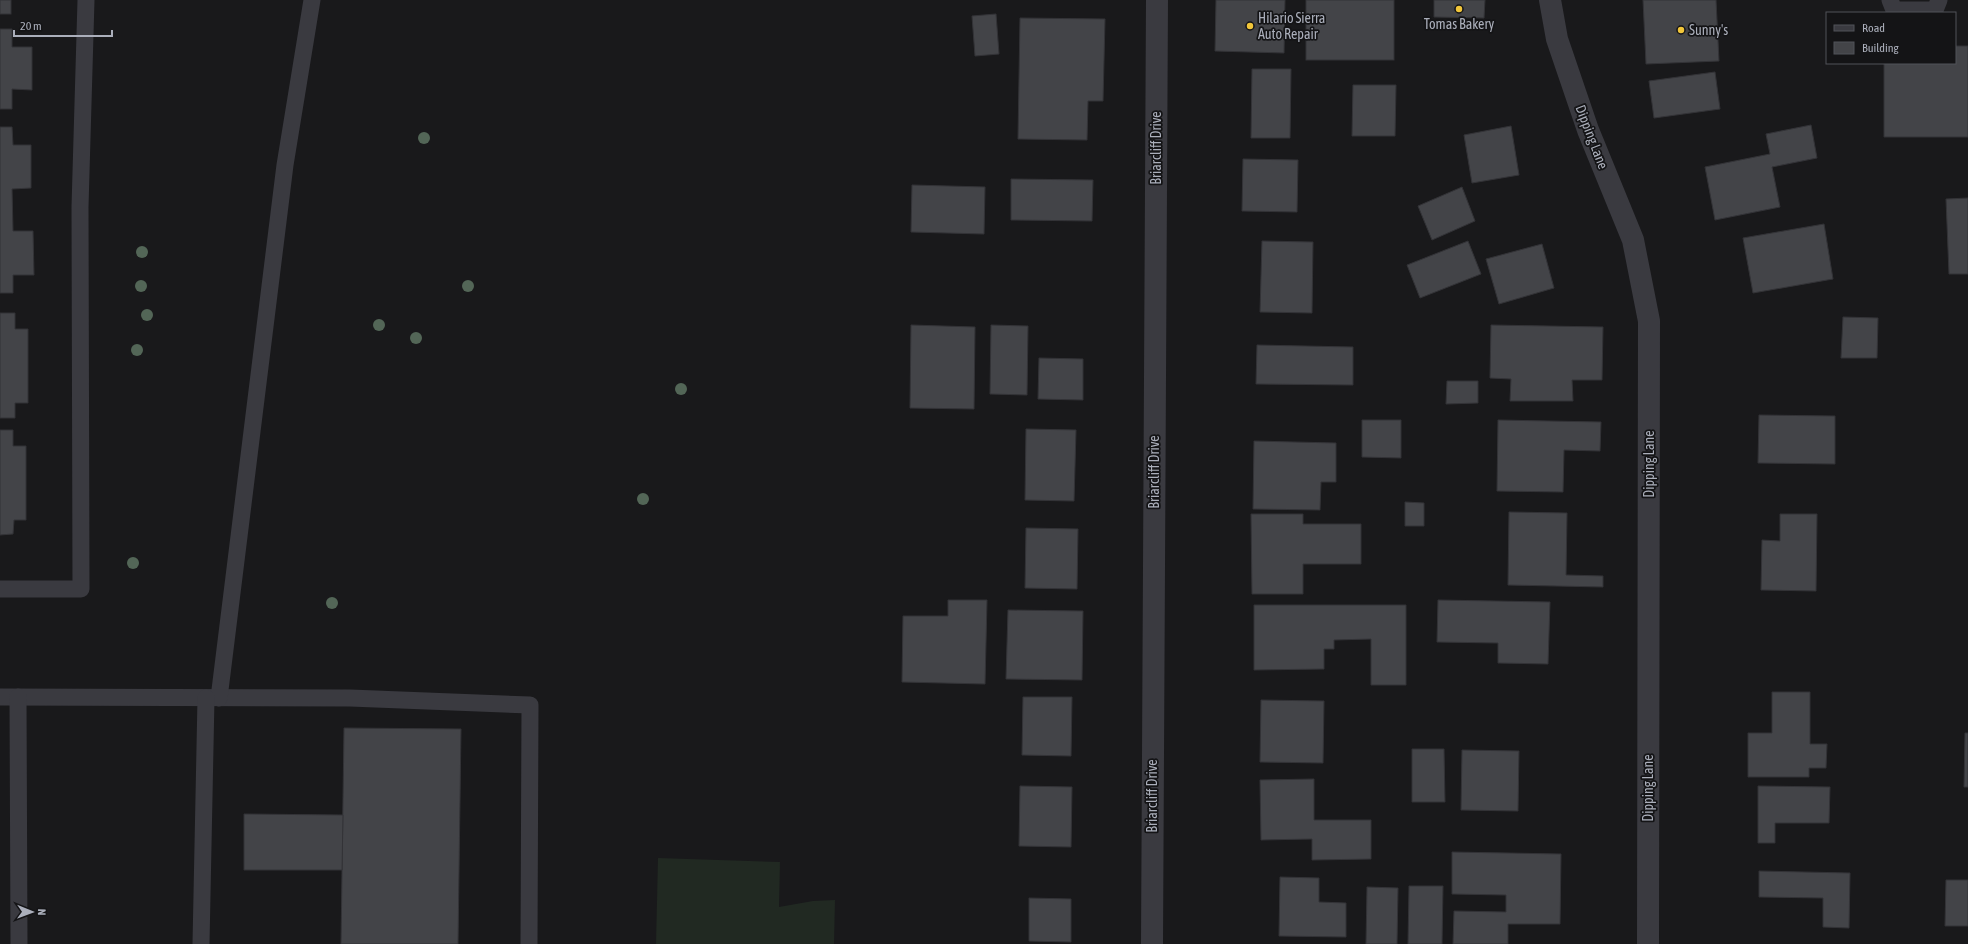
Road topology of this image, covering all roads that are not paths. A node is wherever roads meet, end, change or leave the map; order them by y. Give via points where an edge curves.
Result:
1 (86, 0) edge
2 (312, 0) edge
3 (1157, 0) edge
4 (1550, 0) edge
5 (1890, 0) edge
6 (1939, 0) edge
7 (0, 589) edge
8 (0, 697) edge
9 (18, 697) junction
10 (212, 698) junction
11 (19, 944) edge
12 (201, 944) edge
13 (529, 944) edge
14 (1152, 944) edge
15 (1648, 944) edge

1 - 7 lane via 80,207 81,589
2 - 10 lane via 285,165
3 - 14 street, Briarcliff Drive
4 - 15 street, Dipping Lane via 1557,39 1588,130 1633,240 1649,321
5 - 6 lane via 1894,10 1935,10
8 - 9 lane
9 - 10 lane
9 - 11 lane
10 - 12 lane
10 - 13 lane via 350,698 530,706

